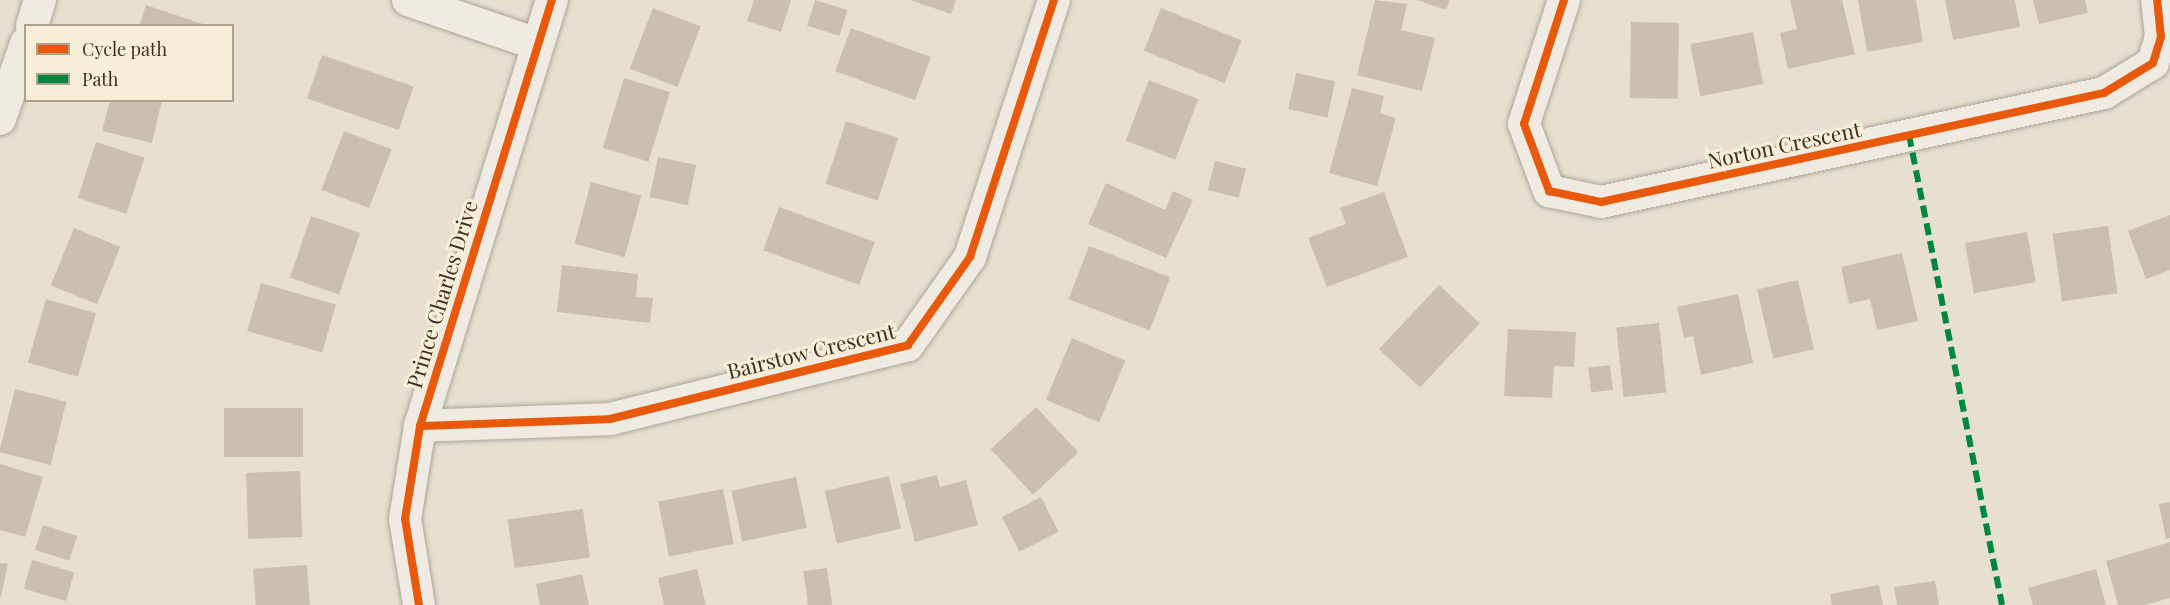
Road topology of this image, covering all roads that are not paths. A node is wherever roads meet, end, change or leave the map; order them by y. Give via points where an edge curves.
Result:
1 (40, 0) edge
2 (408, 0) edge
3 (552, 0) edge
4 (1054, 0) edge
5 (1564, 0) edge
6 (2157, 0) edge
7 (33, 24) edge
8 (537, 44) junction
9 (24, 49) edge
10 (0, 119) edge
11 (420, 426) junction
12 (419, 605) edge

1 - 7 street
2 - 8 street
3 - 8 street, Prince Charles Drive
4 - 11 street, Bairstow Crescent via 970,257 908,345 610,419
5 - 6 street, Norton Crescent via 1524,124 1549,191 1600,202 2104,93 2153,63 2160,37
8 - 11 street, Prince Charles Drive
9 - 10 street
11 - 12 street, Prince Charles Drive via 405,519

